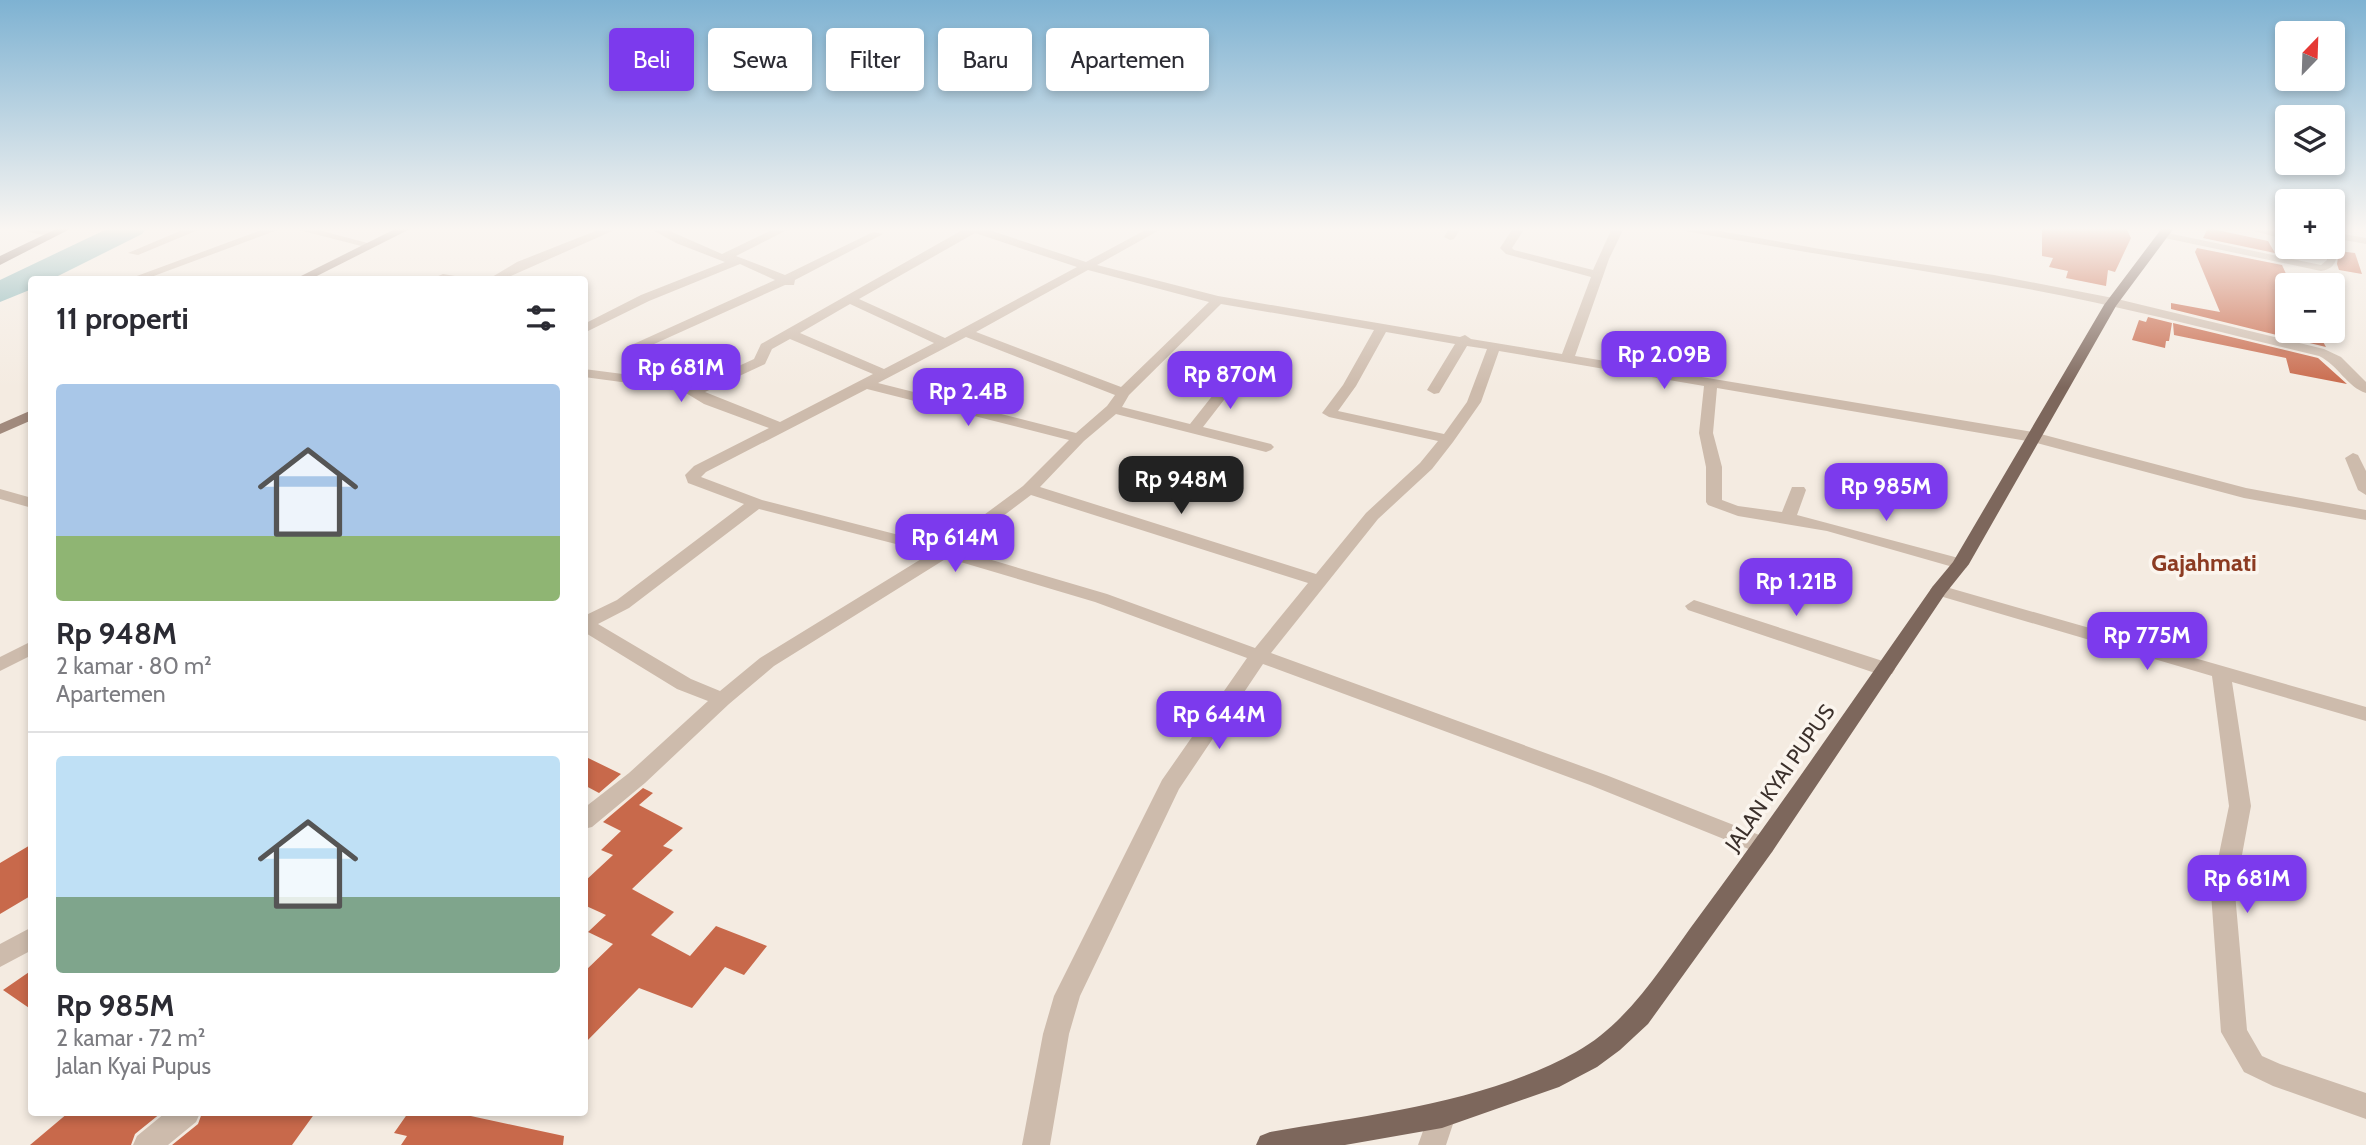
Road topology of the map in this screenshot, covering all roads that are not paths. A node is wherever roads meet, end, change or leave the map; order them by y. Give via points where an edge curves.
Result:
1 (689, 281) edge
2 (785, 281) edge
3 (882, 281) edge
4 (1058, 281) edge
5 (1146, 281) edge
6 (1595, 281) edge
7 (2006, 281) edge
8 (2128, 281) edge
9 (851, 300) junction
10 (1218, 300) junction
11 (2112, 302) junction
12 (588, 313) edge
13 (613, 313) junction
14 (588, 327) edge
15 (1382, 327) junction
16 (965, 332) junction
17 (791, 334) junction
18 (1465, 339) junction
19 (945, 343) junction
20 (1495, 345) junction
21 (632, 350) dead end
22 (1568, 357) junction
23 (1232, 369) dead end
24 (588, 373) edge
25 (884, 374) junction
26 (1711, 382) junction
27 (866, 384) junction
28 (2366, 389) edge
29 (1434, 390) dead end
30 (694, 392) junction
31 (1124, 393) junction
32 (1113, 409) junction
33 (28, 416) edge
34 (780, 427) junction
35 (1194, 429) junction
36 (0, 430) edge
37 (2033, 437) junction
38 (1079, 438) junction
39 (1448, 439) junction
40 (1266, 447) dead end
41 (2353, 458) dead end
42 (1029, 489) junction
43 (1798, 490) dead end
44 (2366, 490) edge
45 (0, 494) edge
46 (28, 502) edge
47 (756, 503) junction
48 (2366, 515) edge
49 (1788, 518) junction
50 (946, 552) junction
51 (1960, 564) junction
52 (1321, 581) junction
53 (1939, 590) junction
54 (1694, 606) dead end
55 (588, 622) edge
56 (588, 626) edge
57 (28, 649) edge
58 (1260, 654) junction
59 (0, 665) edge
60 (1885, 669) junction
61 (2221, 673) junction
62 (722, 699) junction
63 (2366, 715) edge
64 (588, 818) edge
65 (1764, 846) junction
66 (28, 940) edge
67 (0, 957) edge
68 (2366, 1106) edge
69 (1442, 1115) junction
70 (182, 1116) edge
71 (147, 1145) edge
72 (1036, 1145) edge
73 (1270, 1145) edge
74 (1432, 1145) edge

1 - 13 street
2 - 21 street
3 - 9 street
4 - 16 street
5 - 10 street
6 - 22 street
7 - 11 street
8 - 11 main road, JALAN KYAI PUPUS
9 - 17 street
9 - 19 street
10 - 15 street
10 - 31 street
11 - 28 street via 2324,353 2339,359
11 - 37 main road, JALAN KYAI PUPUS
12 - 13 street
13 - 14 street
15 - 18 street
15 - 39 street via 1329,414
16 - 19 street
16 - 31 street
17 - 25 street
17 - 30 street via 764,349 760,361
18 - 20 street
18 - 29 street
19 - 25 street
20 - 22 street
20 - 39 street via 1474,402
22 - 26 street
23 - 35 street via 1220,396
24 - 30 street via 677,384
25 - 27 street
26 - 37 street
26 - 49 street via 1706,433 1714,467 1714,502 1729,509
27 - 34 street
27 - 38 street
30 - 34 street
31 - 32 street
32 - 35 street
32 - 38 street
33 - 36 main road
34 - 47 street via 693,475 700,484
35 - 40 street
37 - 48 street via 2244,493
37 - 51 main road, JALAN KYAI PUPUS
38 - 42 street
39 - 52 street via 1372,516
41 - 44 street
42 - 50 street
42 - 52 street
43 - 49 street
45 - 46 street
47 - 50 street
47 - 55 street via 623,604
49 - 51 street
50 - 58 street via 1101,598
50 - 62 street via 767,662
51 - 53 main road, JALAN KYAI PUPUS
52 - 58 street
53 - 60 main road, JALAN KYAI PUPUS
53 - 61 street
54 - 60 street
56 - 62 street via 684,684
57 - 59 street
58 - 65 street
58 - 72 street via 1170,786 1067,996
60 - 65 main road, JALAN KYAI PUPUS
61 - 63 street
61 - 68 street via 2240,806 2223,893 2234,1032 2253,1064
62 - 64 street
65 - 69 main road, JALAN KYAI PUPUS via 1639,1016 1611,1042 1550,1078
66 - 67 street
69 - 73 main road, JALAN KYAI PUPUS
69 - 74 street
70 - 71 street

